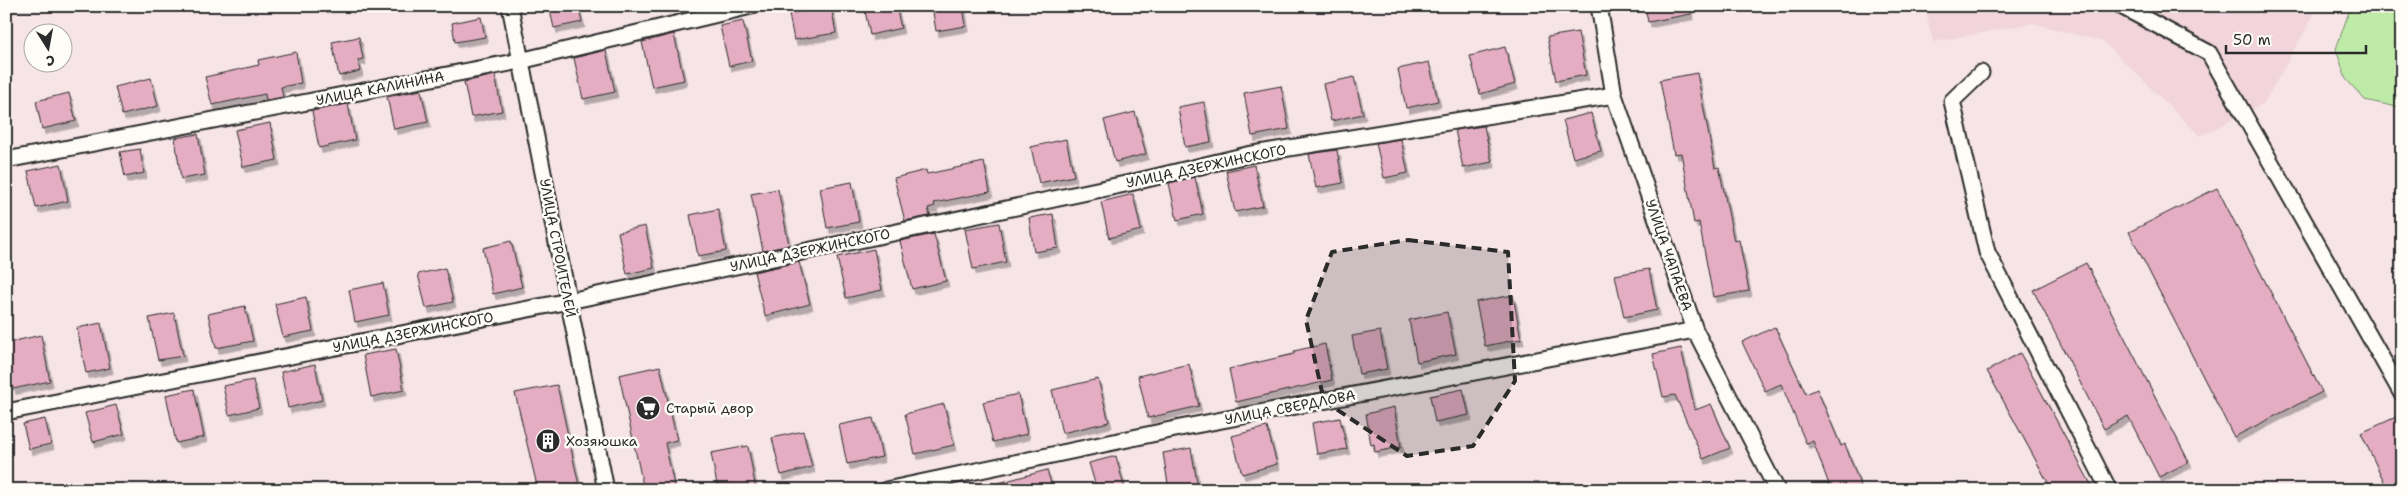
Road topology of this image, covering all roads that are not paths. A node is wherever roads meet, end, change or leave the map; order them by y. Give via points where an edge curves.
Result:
1 (510, 6) edge
2 (751, 6) edge
3 (1599, 6) edge
4 (2121, 6) edge
5 (520, 61) junction
6 (1981, 73) dead end
7 (1614, 95) junction
8 (6, 160) edge
9 (569, 301) junction
10 (1695, 330) junction
11 (2402, 394) edge
12 (6, 412) edge
13 (606, 490) edge
14 (886, 490) edge
15 (1777, 490) edge
16 (2109, 490) edge

1 - 5 street, УЛИЦА СТРОИТЕЛЕЙ
2 - 5 street, УЛИЦА КАЛИНИНА
3 - 7 street, УЛИЦА ЧАПАЕВА
4 - 11 street via 2209,53
5 - 8 street, УЛИЦА КАЛИНИНА
5 - 9 street, УЛИЦА СТРОИТЕЛЕЙ
6 - 16 street via 1952,101 1987,252
7 - 9 street, УЛИЦА ДЗЕРЖИНСКОГО via 1247,155 1130,183
7 - 10 street, УЛИЦА ЧАПАЕВА
9 - 12 street, УЛИЦА ДЗЕРЖИНСКОГО
9 - 13 street, УЛИЦА СТРОИТЕЛЕЙ
10 - 14 street, УЛИЦА СВЕРДЛОВА via 1180,428
10 - 15 street, УЛИЦА ЧАПАЕВА

